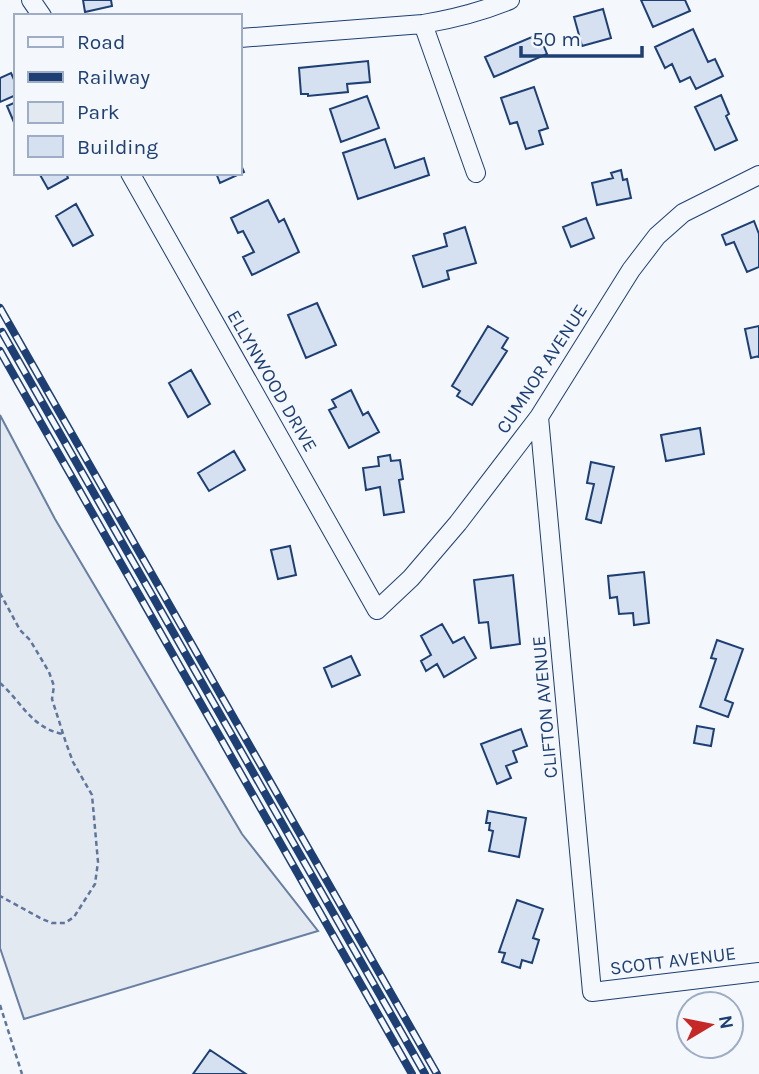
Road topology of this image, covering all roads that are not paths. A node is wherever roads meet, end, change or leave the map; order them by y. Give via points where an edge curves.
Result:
1 (510, 0) edge
2 (485, 5) edge
3 (423, 24) junction
4 (242, 38) edge
5 (476, 173) dead end
6 (131, 175) edge
7 (759, 175) edge
8 (539, 417) junction
9 (377, 610) joint
10 (759, 972) edge
11 (592, 992) joint

1 - 2 street
2 - 3 street
3 - 4 street
3 - 5 street
6 - 9 street, ELLYNWOOD DRIVE
7 - 8 street, CUMNOR AVENUE via 683,213 657,236
8 - 9 street, CUMNOR AVENUE via 411,578
8 - 11 street, CLIFTON AVENUE
10 - 11 street, SCOTT AVENUE

